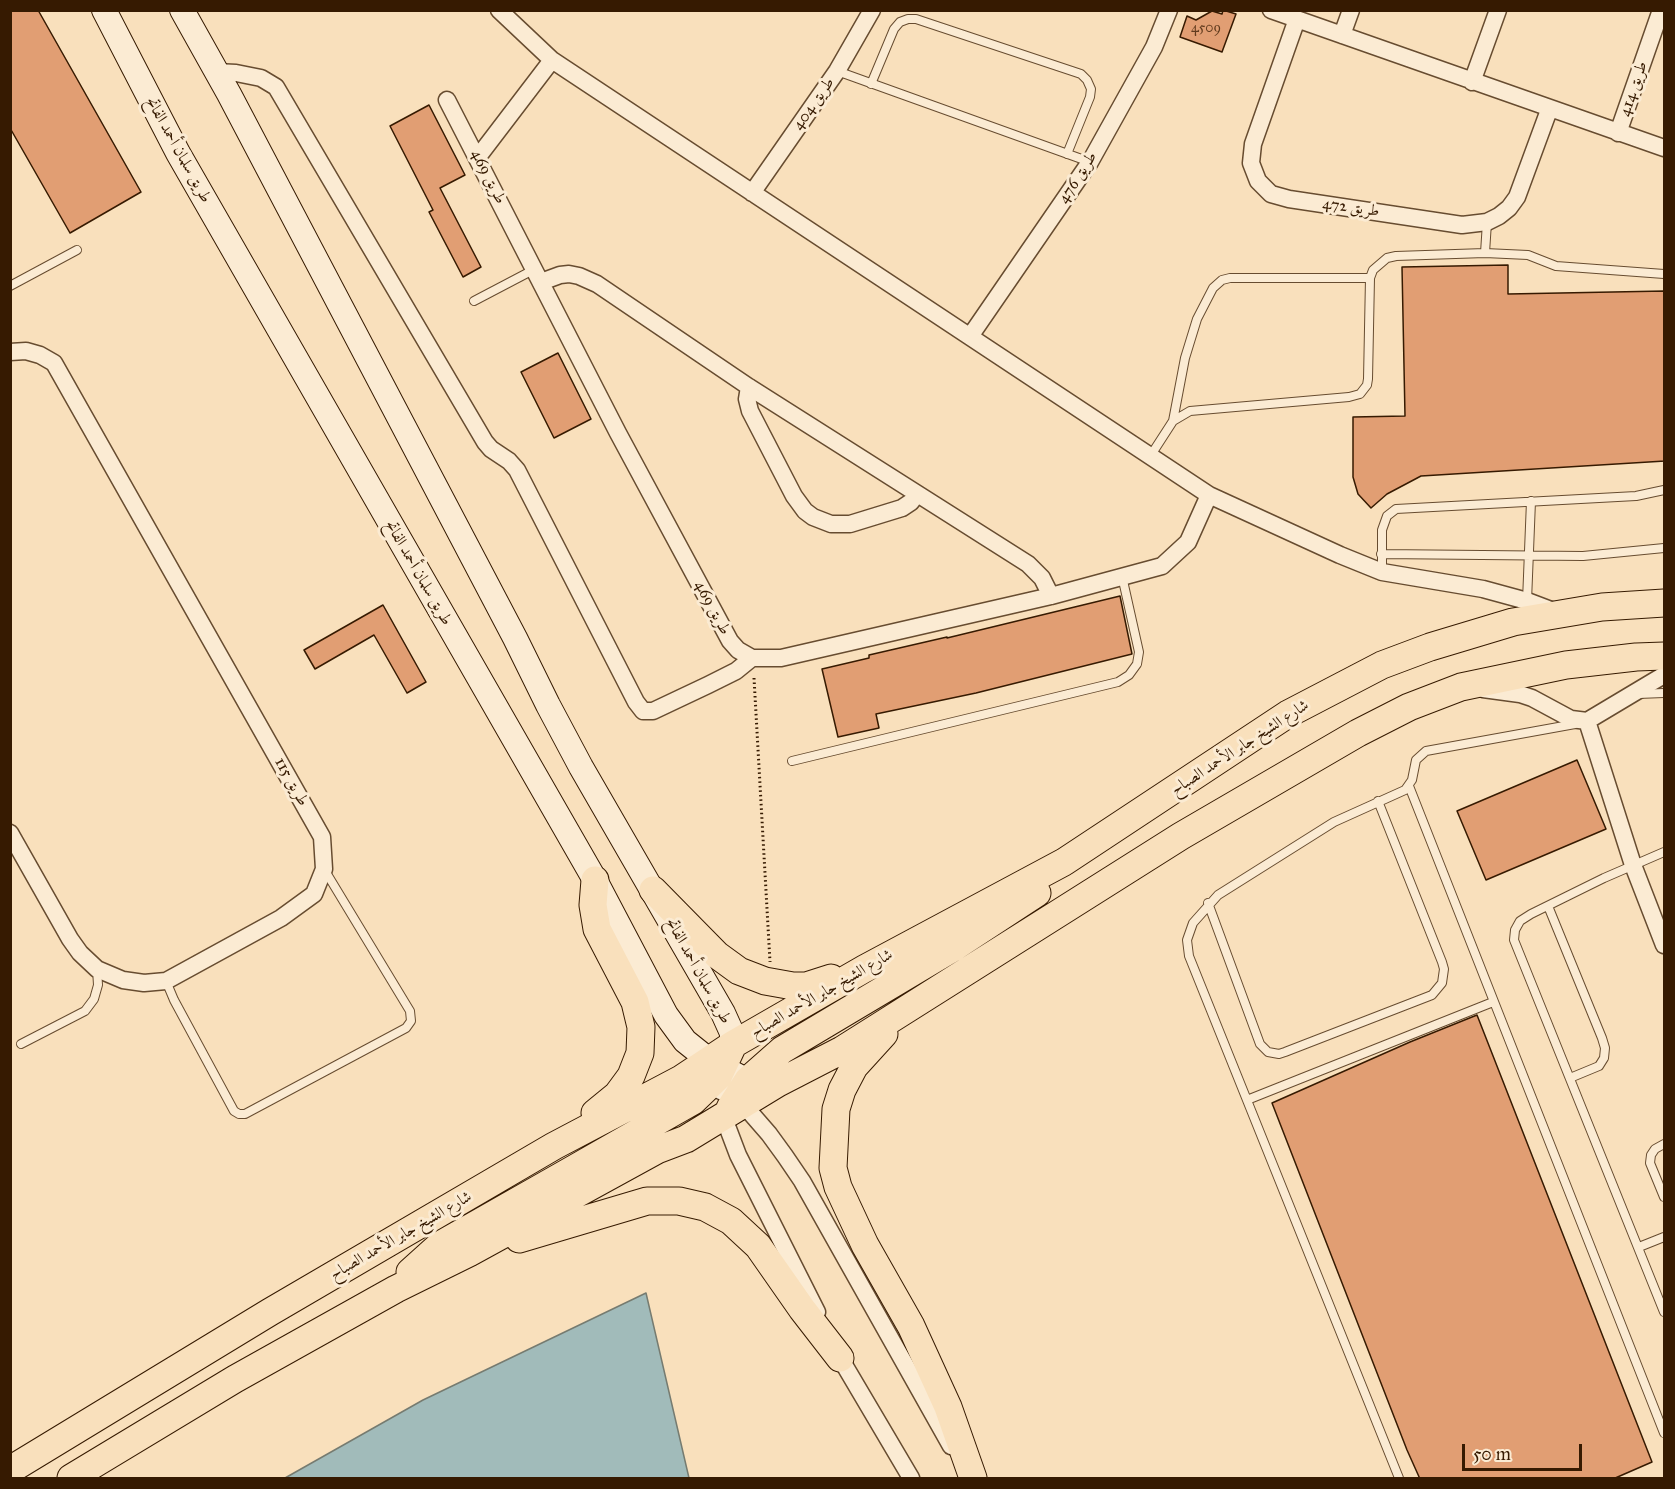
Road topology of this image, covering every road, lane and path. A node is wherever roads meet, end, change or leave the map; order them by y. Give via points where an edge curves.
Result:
1 (104, 10) edge
2 (182, 10) edge
3 (499, 10) edge
4 (872, 10) edge
5 (1169, 10) edge
6 (1271, 10) edge
7 (1351, 10) edge
8 (1498, 10) edge
9 (1661, 10) edge
10 (1297, 19) junction
11 (1342, 35) junction
12 (552, 60) junction
13 (837, 71) junction
14 (216, 72) junction
15 (1472, 82) junction
16 (871, 84) junction
17 (447, 100) dead end
18 (1549, 110) junction
19 (1618, 133) junction
20 (1665, 148) edge
21 (1067, 154) junction
22 (478, 157) junction
23 (1090, 162) junction
24 (752, 193) junction
25 (1487, 222) junction
26 (77, 250) dead end
27 (1485, 253) junction
28 (1664, 274) edge
29 (538, 276) junction
30 (1370, 278) junction
31 (10, 286) edge
32 (474, 301) dead end
33 (971, 336) junction
34 (10, 352) edge
35 (748, 387) junction
36 (1173, 421) junction
37 (1151, 455) junction
38 (1665, 490) edge
39 (917, 494) junction
40 (1209, 495) junction
41 (1531, 501) junction
42 (1665, 548) edge
43 (1381, 554) junction
44 (1528, 556) junction
45 (1382, 572) junction
46 (1122, 576) junction
47 (1050, 596) junction
48 (1527, 601) junction
49 (1665, 603) edge
50 (1559, 613) junction
51 (1665, 656) edge
52 (752, 658) junction
53 (1665, 675) edge
54 (1461, 687) junction
55 (1665, 693) edge
56 (1634, 694) junction
57 (1587, 721) junction
58 (792, 761) dead end
59 (1409, 786) junction
60 (1378, 801) junction
61 (10, 833) edge
62 (1665, 852) edge
63 (1064, 862) junction
64 (1633, 865) junction
65 (324, 869) junction
66 (595, 880) junction
67 (653, 890) junction
68 (1208, 903) junction
69 (1548, 906) junction
70 (1665, 945) edge
71 (97, 969) junction
72 (864, 969) junction
73 (166, 981) junction
74 (765, 981) junction
75 (1493, 1002) junction
76 (907, 1008) junction
77 (21, 1044) dead end
78 (719, 1065) junction
79 (1570, 1078) junction
80 (738, 1100) junction
81 (1247, 1100) junction
82 (1665, 1144) edge
83 (554, 1146) junction
84 (1665, 1197) edge
85 (1665, 1237) edge
86 (1639, 1247) junction
87 (469, 1253) junction
88 (396, 1289) junction
89 (1665, 1312) edge
90 (840, 1358) junction
91 (1665, 1433) edge
92 (10, 1470) edge
93 (911, 1478) edge
94 (71, 1479) edge
95 (971, 1479) edge
96 (1399, 1479) edge

1 - 66 street, طريق سلمان أحمد الفاتح via 178,153
2 - 14 street, طريق سلمان أحمد الفاتح
3 - 12 street
4 - 13 street, طريق 404
5 - 23 street, طريق 476 via 1154,47
6 - 10 street
7 - 11 street
8 - 15 street
9 - 19 street, طريق 414
10 - 11 street
10 - 25 street, طريق 472 via 1253,144 1251,163 1258,181 1271,194 1289,199 1462,225
11 - 15 street
12 - 22 street
12 - 24 street
13 - 16 lane
13 - 24 street, طريق 404
14 - 52 street via 261,78 276,87 485,442 517,470 643,711 653,711 708,685
14 - 67 street, طريق سلمان أحمد الفاتح via 581,767
15 - 18 street
16 - 21 lane
16 - 21 lane via 894,29 908,19 1081,74 1088,80 1090,97
17 - 22 street, طريق 469
18 - 19 street
18 - 25 street via 1517,197 1509,208
19 - 20 street
21 - 23 lane
22 - 29 street, طريق 469
23 - 33 street, طريق 476
24 - 33 street
25 - 27 lane
26 - 31 lane
27 - 28 lane via 1528,255 1556,266
27 - 30 lane via 1396,256 1379,263
29 - 32 lane
29 - 35 street via 588,279
29 - 52 street, طريق 469 via 730,641
30 - 36 lane via 1222,280 1213,288 1197,319
30 - 36 lane via 1368,379 1360,394 1190,411
33 - 37 street
34 - 65 street, طريق 115 via 26,351 54,363 322,837
35 - 39 street
35 - 39 street via 750,411 794,496 813,517 831,524 850,524 902,508
36 - 37 lane
37 - 40 street
38 - 41 lane via 1636,496
39 - 47 street via 1028,564 1042,578
40 - 45 street
40 - 46 street via 1188,542 1162,566
41 - 43 lane via 1396,509 1387,516 1382,530
41 - 44 lane
42 - 44 lane via 1583,556
43 - 44 lane
43 - 45 lane
44 - 48 lane
45 - 48 street via 1483,589
46 - 47 street
46 - 58 lane via 1139,652 1137,664 1118,682
47 - 52 street via 781,658
48 - 50 street
49 - 50 main road, شارع الشيخ جابر الأحمد الصباح
50 - 63 main road, شارع الشيخ جابر الأحمد الصباح via 1513,622 1382,665 1288,714
51 - 54 main road via 1566,665
52 - 74 path via 770,971
53 - 56 street
54 - 57 street via 1520,694 1563,716
54 - 76 main road via 1409,707 1348,738 1181,836
55 - 56 lane
56 - 57 street
57 - 59 lane via 1426,751 1416,760
57 - 64 street
59 - 60 lane
59 - 75 lane
60 - 68 lane via 1334,822
60 - 68 lane via 1444,969 1442,983 1432,994 1285,1052 1268,1052 1260,1044
61 - 71 street, طريق 115 via 70,939
62 - 64 lane
63 - 72 main road, شارع الشيخ جابر الأحمد الصباح
63 - 80 main road via 1022,904 782,1050
64 - 69 lane
64 - 70 street
65 - 73 street, طريق 115 via 314,894 281,918
65 - 73 lane via 410,1011 411,1021 406,1028 239,1114
66 - 78 street, طريق سلمان أحمد الفاتح via 666,1015 685,1041
66 - 83 main road via 593,905 597,929 635,1002 641,1027 640,1053 631,1076 617,1095
67 - 74 main road via 728,963
67 - 78 street, طريق سلمان أحمد الفاتح via 732,1033
68 - 81 lane via 1192,923 1187,940 1189,956
69 - 79 lane via 1520,921 1514,940
69 - 79 lane via 1605,1048 1599,1066
71 - 73 street, طريق 115 via 123,980
71 - 77 lane via 98,985 85,1011
72 - 74 main road via 806,986
72 - 78 main road, شارع الشيخ جابر الأحمد الصباح
75 - 81 lane
75 - 91 lane
76 - 80 main road via 842,1050
76 - 95 main road via 854,1067 842,1090 836,1109 833,1168 864,1245 911,1326 948,1407
78 - 80 street, طريق سلمان أحمد الفاتح
78 - 83 main road, شارع الشيخ جابر الأحمد الصباح via 681,1079
78 - 88 main road via 683,1108 440,1245
79 - 86 lane
80 - 87 main road via 686,1138
80 - 90 street via 728,1126 738,1155
80 - 95 street via 769,1134 802,1181
81 - 96 lane
82 - 84 lane via 1654,1149 1650,1164
83 - 92 main road, شارع الشيخ جابر الأحمد الصباح
85 - 86 lane
86 - 89 lane
87 - 88 main road
87 - 90 main road via 647,1201 679,1201 705,1207 731,1221 758,1246
88 - 94 main road via 235,1379
90 - 93 street

